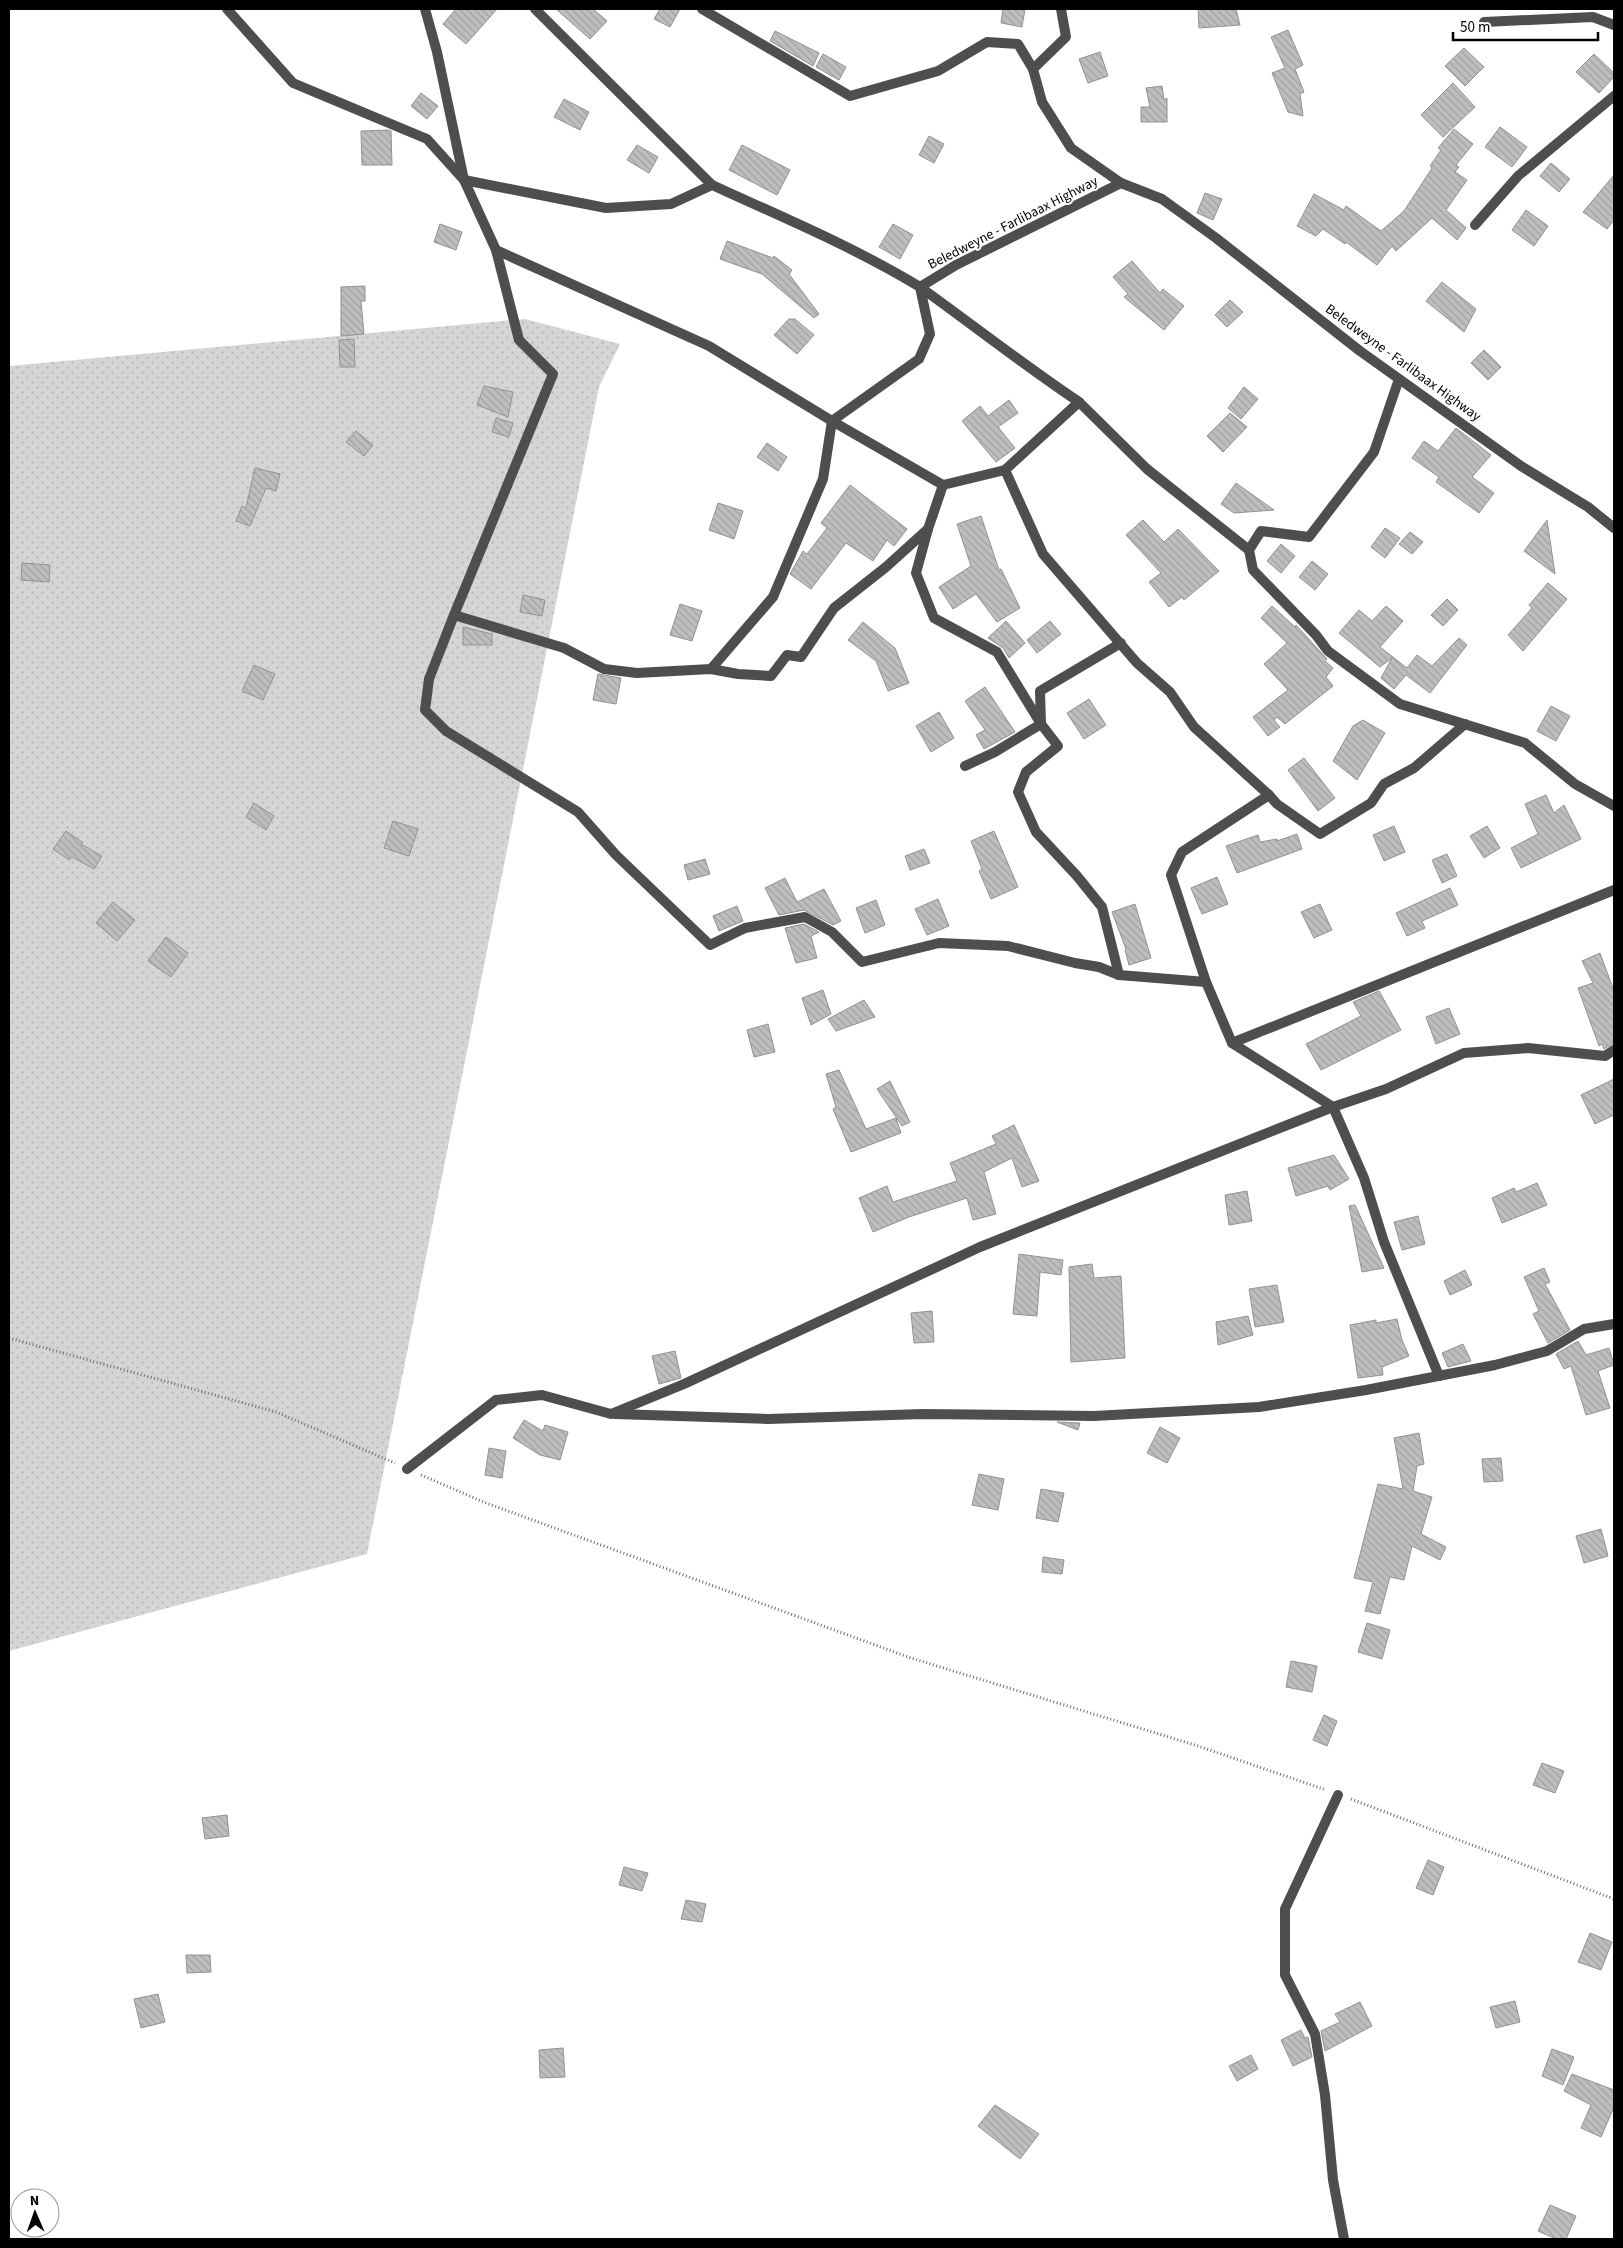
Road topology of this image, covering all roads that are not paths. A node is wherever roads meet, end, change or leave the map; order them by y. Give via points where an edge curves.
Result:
1 (227, 9) edge
2 (425, 9) edge
3 (535, 9) edge
4 (702, 9) edge
5 (1061, 9) edge
6 (1484, 22) dead end
7 (1614, 25) edge
8 (1033, 69) junction
9 (1614, 96) edge
10 (464, 180) junction
11 (1121, 183) junction
12 (712, 186) junction
13 (1475, 225) dead end
14 (496, 250) junction
15 (920, 287) junction
16 (1400, 379) junction
17 (1079, 402) junction
18 (832, 422) junction
19 (1004, 470) junction
20 (943, 485) junction
21 (928, 528) junction
22 (1614, 528) edge
23 (1249, 550) junction
24 (454, 615) junction
25 (1121, 643) junction
26 (711, 669) junction
27 (1041, 724) junction
28 (1465, 724) junction
29 (965, 766) dead end
30 (1269, 795) junction
31 (1614, 806) edge
32 (1614, 890) edge
33 (1119, 974) junction
34 (1206, 982) junction
35 (1232, 1042) junction
36 (1614, 1050) edge
37 (1610, 1057) edge
38 (1333, 1107) junction
39 (1614, 1324) edge
40 (1439, 1376) junction
41 (611, 1414) junction
42 (408, 1469) road end
43 (1338, 1795) road end
44 (1344, 2239) edge

1 - 10 street via 293,83 427,139
2 - 10 street
3 - 12 street
4 - 8 street via 850,96 938,71 987,42 1018,44
5 - 8 street via 1066,37
6 - 7 street via 1593,17
8 - 11 street via 1042,102 1071,148
9 - 13 street via 1518,176
10 - 12 street via 606,208 671,204
10 - 14 street
11 - 15 street, Beledweyne - Farlibaax Highway via 956,265
11 - 16 street, Beledweyne - Farlibaax Highway via 1162,199
12 - 15 street, Beledweyne - Farlibaax Highway via 896,272
14 - 18 street via 709,346
14 - 24 street via 519,340 553,374
15 - 17 street
15 - 18 street via 930,334 920,359
16 - 22 street, Beledweyne - Farlibaax Highway
16 - 23 street via 1374,452 1309,537 1261,531
17 - 19 street
17 - 23 street via 1147,469
18 - 20 street
18 - 26 street via 822,479 773,598
19 - 20 street
19 - 25 street via 1043,554
20 - 21 street
21 - 26 street via 834,608 801,657 787,656 771,676
21 - 27 street via 916,573 934,618 997,652
23 - 28 street via 1253,570 1328,651 1400,704
24 - 26 street via 564,648 604,669 637,673
24 - 33 street via 430,679 425,710 446,731 578,812 616,855 710,944 745,928 805,918 832,932 862,962 939,943 1008,946 1100,966
25 - 27 street via 1040,691
25 - 30 street via 1137,663 1170,692 1194,727
27 - 29 street
27 - 33 street via 1058,746 1026,772 1018,792 1036,832 1102,907
28 - 30 street via 1414,768 1384,784 1371,803 1320,834
28 - 31 street via 1525,743 1575,784
30 - 34 street via 1182,852 1171,875
32 - 35 street
33 - 34 street
34 - 35 street
35 - 38 street
36 - 37 street
37 - 38 street via 1528,1048 1464,1053 1386,1089
38 - 40 street via 1364,1178 1384,1242
38 - 41 street via 980,1246 684,1384
39 - 40 street via 1584,1330 1547,1351
40 - 41 street via 1259,1407 1094,1416 923,1414 768,1419
41 - 42 street via 542,1395 496,1400
43 - 44 street via 1285,1909 1285,1975 1314,2034

